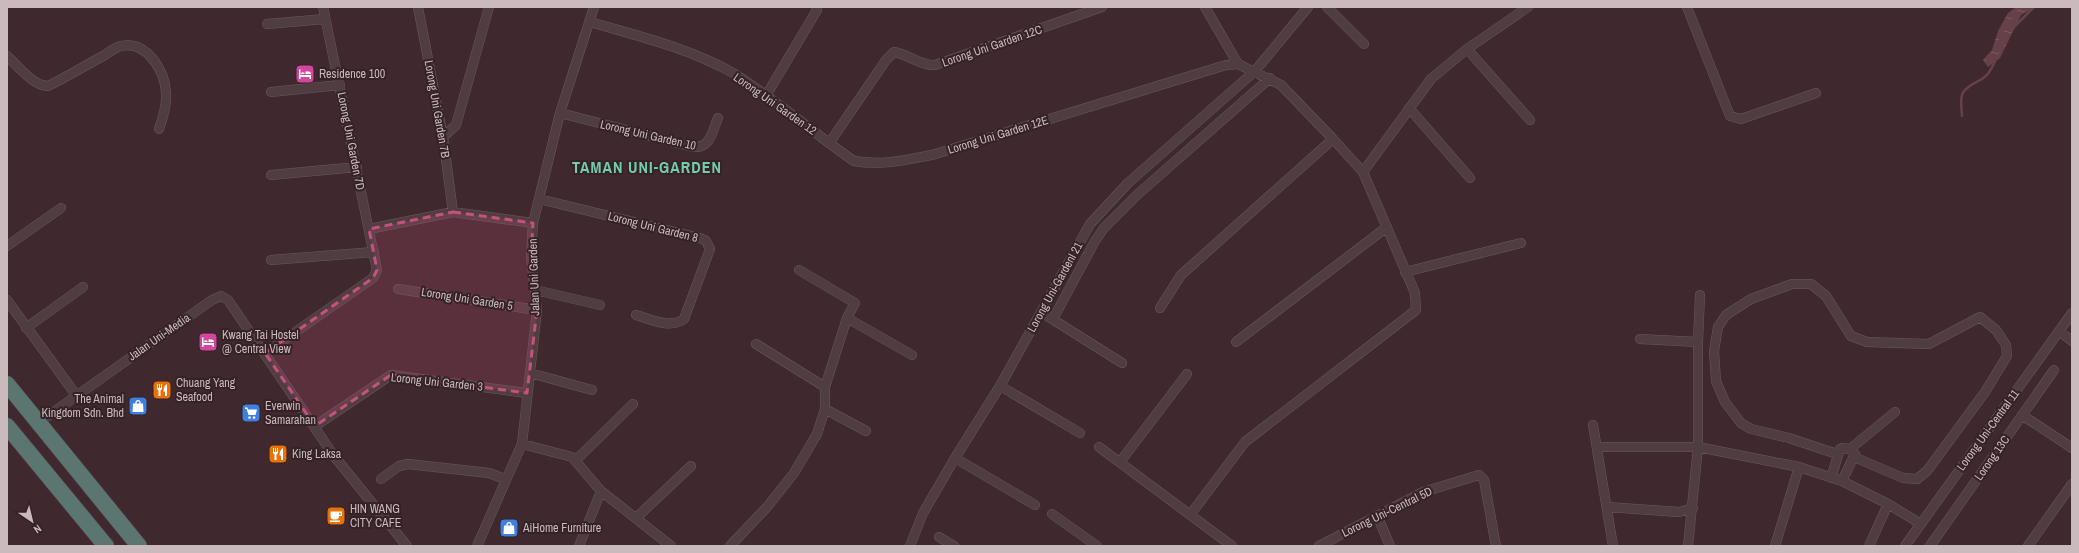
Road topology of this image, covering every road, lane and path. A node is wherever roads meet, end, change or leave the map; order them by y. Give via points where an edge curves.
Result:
1 (323, 7) edge
2 (418, 7) edge
3 (489, 7) edge
4 (594, 7) edge
5 (816, 7) edge
6 (1102, 7) edge
7 (1205, 7) edge
8 (1327, 7) edge
9 (1528, 7) edge
10 (1687, 7) edge
11 (1306, 8) edge
12 (325, 19) junction
13 (590, 22) junction
14 (267, 24) dead end
15 (1364, 44) dead end
16 (1467, 49) junction
17 (7, 56) edge
18 (1238, 64) junction
19 (1255, 71) junction
20 (1270, 78) junction
21 (340, 85) junction
22 (270, 92) dead end
23 (1816, 93) dead end
24 (767, 94) junction
25 (1409, 108) junction
26 (560, 113) junction
27 (718, 118) dead end
28 (1530, 120) dead end
29 (159, 129) dead end
30 (443, 137) junction
31 (1333, 139) junction
32 (830, 142) junction
33 (865, 163) joint
34 (357, 167) junction
35 (1363, 172) junction
36 (271, 175) dead end
37 (1470, 178) dead end
38 (1128, 183) junction
39 (1138, 194) junction
40 (539, 199) junction
41 (61, 208) dead end
42 (453, 212) junction
43 (534, 223) junction
44 (1387, 227) junction
45 (369, 229) junction
46 (1521, 243) dead end
47 (7, 246) edge
48 (374, 252) junction
49 (271, 260) dead end
50 (799, 270) dead end
51 (1405, 272) junction
52 (83, 287) dead end
53 (398, 289) dead end
54 (534, 290) junction
55 (1700, 295) dead end
56 (7, 300) edge
57 (600, 305) dead end
58 (1160, 308) dead end
59 (537, 310) junction
60 (1041, 312) junction
61 (2072, 313) edge
62 (636, 315) dead end
63 (848, 318) junction
64 (1054, 319) junction
65 (26, 328) junction
66 (2059, 331) junction
67 (1640, 339) dead end
68 (2072, 341) edge
69 (1236, 342) dead end
70 (1698, 342) junction
71 (756, 344) dead end
72 (265, 353) junction
73 (912, 355) dead end
74 (1122, 363) dead end
75 (2054, 370) dead end
76 (530, 373) junction
77 (1188, 374) dead end
78 (7, 384) edge
79 (1000, 386) junction
80 (825, 387) junction
81 (592, 390) dead end
82 (527, 393) junction
83 (76, 395) junction
84 (633, 404) dead end
85 (825, 409) junction
86 (1895, 412) dead end
87 (2022, 415) junction
88 (38, 423) junction
89 (1593, 425) dead end
90 (7, 426) edge
91 (315, 426) junction
92 (866, 431) dead end
93 (1080, 433) dead end
94 (522, 444) junction
95 (1099, 447) dead end
96 (1596, 447) junction
97 (1698, 447) junction
98 (2072, 448) edge
99 (1852, 453) junction
100 (1837, 454) junction
101 (955, 458) junction
102 (576, 460) junction
103 (1120, 462) junction
104 (691, 466) dead end
105 (1799, 467) junction
106 (1831, 478) junction
107 (381, 479) dead end
108 (505, 479) junction
109 (1842, 481) junction
110 (2072, 484) edge
111 (601, 491) junction
112 (1888, 504) junction
113 (1036, 505) dead end
114 (1607, 508) junction
115 (1693, 508) junction
116 (1052, 514) dead end
117 (1190, 515) junction
118 (1376, 515) junction
119 (636, 518) junction
120 (1921, 524) junction
121 (939, 537) dead end
122 (106, 546) edge
123 (139, 546) edge
124 (407, 546) edge
125 (477, 546) edge
126 (579, 546) edge
127 (671, 546) edge
128 (730, 546) edge
129 (910, 546) edge
130 (954, 546) edge
131 (1097, 546) edge
132 (1232, 546) edge
133 (1319, 546) edge
134 (1390, 546) edge
135 (1496, 546) edge
136 (1613, 546) edge
137 (1688, 546) edge
138 (1775, 546) edge
139 (1869, 546) edge
140 (1905, 546) edge
141 (1930, 546) edge
142 (2028, 546) edge

1 - 12 street, Lorong Uni Garden 7D
2 - 30 street, Lorong Uni Garden 7B
3 - 30 street via 456,125
4 - 13 street, Jalan Uni Garden
5 - 24 street via 817,10
6 - 32 street, Lorong Uni Garden 12C via 935,65 929,66 904,53 894,52
7 - 18 street
8 - 15 street
9 - 16 street
10 - 23 street via 1730,116 1741,119
11 - 19 street, Lorong Uni-Gardenl 21
12 - 14 street
12 - 21 street, Lorong Uni Garden 7D
13 - 24 street, Lorong Uni Garden 12 via 673,46 717,65
13 - 26 street, Jalan Uni Garden
16 - 25 street via 1431,79
16 - 28 street
17 - 29 street via 35,82 48,86 121,46 136,47 158,65 165,83 164,116
18 - 19 street
18 - 33 street, Lorong Uni Garden 12E via 1226,65 932,155 896,162
19 - 20 street
19 - 38 street, Lorong Uni-Gardenl 21
20 - 31 street
20 - 39 street
21 - 22 street
21 - 34 street, Lorong Uni Garden 7D
24 - 32 street, Lorong Uni Garden 12
25 - 35 street
25 - 37 street
26 - 27 street, Lorong Uni Garden 10 via 692,147 708,144
26 - 40 street, Jalan Uni Garden
30 - 42 street, Lorong Uni Garden 7B
31 - 35 street
31 - 58 street via 1181,275
32 - 33 street, Lorong Uni Garden 12 via 854,160
34 - 36 street
34 - 45 street, Lorong Uni Garden 7D
35 - 44 street
38 - 39 street
38 - 60 street, Lorong Uni-Gardenl 21 via 1090,224
39 - 64 street via 1104,228 1095,241
40 - 43 street, Jalan Uni Garden
40 - 62 street, Lorong Uni Garden 8 via 706,241 710,249 684,319 670,325
41 - 47 street
42 - 43 street
42 - 45 street
43 - 54 street, Jalan Uni Garden via 531,256
44 - 51 street
44 - 69 street
45 - 48 street, Lorong Uni Garden 7D
46 - 51 street
48 - 49 street
48 - 72 street, Lorong Uni Garden 7D via 377,270 373,278
50 - 63 street via 855,303
51 - 117 street via 1415,293 1416,310 1245,442
52 - 65 street
53 - 59 street, Lorong Uni Garden 5
54 - 57 street
54 - 59 street, Jalan Uni Garden
55 - 70 street
56 - 65 street
59 - 76 street, Jalan Uni Garden
60 - 64 street
60 - 79 street, Lorong Uni-Gardenl 21
61 - 66 street, Lorong Uni-Central 11
63 - 73 street
63 - 80 street
64 - 74 street
65 - 83 street
66 - 68 street
66 - 120 street, Lorong Uni-Central 11
67 - 70 street
70 - 97 street
71 - 80 street
72 - 83 street, Jalan Uni-Media via 228,300 221,296
72 - 91 street
75 - 87 street, Lorong 13C
76 - 81 street
76 - 82 street, Jalan Uni Garden
77 - 103 street
78 - 88 highway
79 - 93 street
79 - 101 street, Lorong Uni-Gardenl 21
80 - 85 street
82 - 91 street, Lorong Uni Garden 3 via 391,375
82 - 94 street, Jalan Uni Garden
83 - 88 street, Jalan Uni-Media
84 - 102 street
85 - 92 street
85 - 128 street via 817,434 794,473 767,507
86 - 99 street
87 - 98 street
87 - 141 street, Lorong 13C
88 - 123 highway
89 - 96 street
90 - 122 highway
91 - 124 street via 357,486
94 - 102 street via 568,455
94 - 108 street, Jalan Uni Garden
95 - 103 street
96 - 97 street
96 - 114 street
97 - 105 street
97 - 115 street
99 - 100 street via 1842,448
99 - 100 street via 1903,478 1917,479 1927,471 1985,392 2007,356 2006,345 1996,330 1980,317 1929,344 1867,342 1851,336 1826,296 1811,284 1792,284 1751,299 1726,315 1718,327 1714,351 1716,381 1725,402 1737,418 1751,429
99 - 109 street
100 - 106 street
101 - 113 street
101 - 129 street, Lorong Uni-Gardenl 21 via 923,513
102 - 111 street
103 - 117 street
104 - 119 street
105 - 106 street
105 - 138 street
106 - 109 street
107 - 108 street via 399,466 408,464 489,473
108 - 125 street, Jalan Uni Garden
109 - 112 street
110 - 142 street
111 - 119 street
111 - 126 street
112 - 120 street
112 - 139 street
114 - 115 street via 1679,512
114 - 136 street
115 - 137 street
116 - 131 street
117 - 132 street
118 - 133 street, Lorong Uni-Central 5D
118 - 134 street
118 - 135 street, Lorong Uni-Central 5D via 1423,492 1480,475 1484,480
119 - 127 street
120 - 140 street, Lorong Uni-Central 11
121 - 130 street

